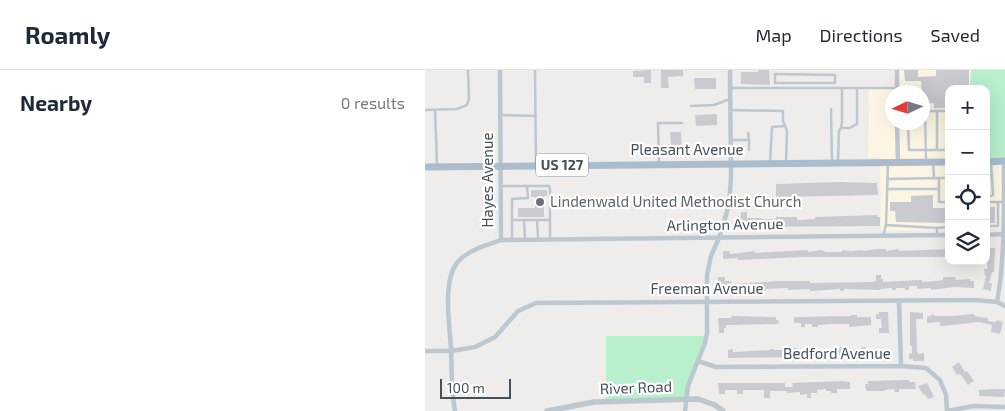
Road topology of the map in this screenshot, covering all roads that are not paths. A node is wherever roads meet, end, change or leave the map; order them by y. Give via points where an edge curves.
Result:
1 (468, 70) edge
2 (500, 70) edge
3 (535, 70) edge
4 (730, 70) edge
5 (807, 70) edge
6 (897, 70) edge
7 (807, 75) junction
8 (775, 83) junction
9 (897, 85) edge
10 (730, 88) junction
11 (774, 88) junction
12 (842, 88) junction
13 (857, 88) junction
14 (885, 89) edge
15 (730, 99) junction
16 (691, 106) dead end
17 (831, 108) dead end
18 (425, 110) edge
19 (435, 110) junction
20 (730, 110) junction
21 (930, 111) edge
22 (937, 111) junction
23 (945, 111) edge
24 (500, 115) junction
25 (536, 116) junction
26 (682, 123) dead end
27 (785, 126) junction
28 (841, 128) junction
29 (897, 130) edge
30 (908, 130) edge
31 (925, 130) edge
32 (749, 133) dead end
33 (730, 140) junction
34 (749, 140) junction
35 (749, 150) dead end
36 (926, 150) junction
37 (937, 150) junction
38 (945, 150) edge
39 (897, 162) junction
40 (929, 162) junction
41 (945, 162) edge
42 (990, 162) edge
43 (1004, 162) edge
44 (786, 163) junction
45 (835, 163) junction
46 (888, 163) junction
47 (659, 164) junction
48 (730, 164) junction
49 (770, 164) junction
50 (500, 166) junction
51 (536, 166) junction
52 (425, 167) edge
53 (437, 167) junction
54 (990, 169) edge
55 (991, 176) joint
56 (934, 178) junction
57 (939, 178) junction
58 (945, 178) edge
59 (887, 179) junction
60 (500, 186) junction
61 (527, 186) junction
62 (887, 189) junction
63 (939, 189) junction
64 (990, 196) edge
65 (500, 199) junction
66 (512, 199) junction
67 (945, 202) edge
68 (990, 202) edge
69 (998, 202) junction
70 (1004, 204) edge
71 (512, 220) junction
72 (524, 220) junction
73 (537, 220) junction
74 (550, 220) junction
75 (1004, 224) edge
76 (886, 225) junction
77 (990, 226) edge
78 (945, 227) edge
79 (937, 228) junction
80 (1004, 234) junction
81 (937, 235) junction
82 (945, 235) edge
83 (990, 235) edge
84 (883, 236) junction
85 (719, 238) junction
86 (525, 239) junction
87 (538, 239) junction
88 (550, 239) junction
89 (501, 240) junction
90 (512, 240) junction
91 (707, 301) junction
92 (899, 301) junction
93 (997, 302) junction
94 (1005, 306) edge
95 (425, 351) edge
96 (451, 351) junction
97 (698, 361) junction
98 (901, 366) junction
99 (686, 399) junction
100 (1005, 407) edge
101 (455, 411) edge
102 (547, 411) edge
103 (685, 411) edge
104 (723, 411) edge
105 (947, 411) edge

1 - 19 lane via 467,105 457,110
2 - 24 street, Hayes Avenue
3 - 25 lane
4 - 10 street
5 - 7 lane
6 - 9 street
7 - 8 lane via 775,74
7 - 8 lane via 835,75 835,83
8 - 11 lane
10 - 11 lane
10 - 15 street
11 - 12 lane
12 - 13 lane
12 - 28 lane
13 - 14 lane
13 - 28 lane via 857,124
15 - 16 lane via 714,105
15 - 20 street
17 - 45 lane
18 - 19 lane
19 - 53 lane
20 - 27 lane via 783,110
20 - 33 street
21 - 22 lane
22 - 23 lane
22 - 37 lane
24 - 25 lane
24 - 50 street, Hayes Avenue
25 - 51 lane
26 - 47 lane via 659,123
27 - 44 lane
27 - 49 lane via 772,128
28 - 45 lane
29 - 39 street
30 - 36 lane via 908,149
31 - 36 lane
32 - 34 lane
33 - 34 lane
33 - 48 street
34 - 35 lane
36 - 37 lane
36 - 40 lane
37 - 38 lane
39 - 40 main road, Pleasant Avenue / US 127
39 - 46 main road, Pleasant Avenue / US 127
40 - 41 main road, Pleasant Avenue / US 127
40 - 56 lane
42 - 43 main road
43 - 70 street
44 - 45 main road, Pleasant Avenue / US 127
44 - 49 main road, Pleasant Avenue / US 127
45 - 46 main road, Pleasant Avenue / US 127
46 - 59 lane
47 - 48 main road, Pleasant Avenue / US 127
47 - 51 main road, Pleasant Avenue / US 127
48 - 49 main road, Pleasant Avenue / US 127
48 - 85 street via 729,205
50 - 51 main road, Pleasant Avenue / US 127
50 - 53 main road, Pleasant Avenue / US 127
50 - 60 street, Hayes Avenue
52 - 53 main road, Pleasant Avenue / US 127
54 - 55 lane
55 - 64 lane via 993,195
56 - 57 lane
56 - 59 lane
57 - 58 lane
57 - 63 lane
59 - 62 lane
60 - 61 lane
60 - 65 street, Hayes Avenue
61 - 66 lane via 528,198
61 - 74 lane via 549,187
62 - 63 lane
62 - 76 lane
63 - 67 lane via 939,202
65 - 66 lane
65 - 89 street, Hayes Avenue
66 - 71 lane
68 - 69 lane
69 - 70 lane
69 - 77 lane via 998,226
70 - 75 street
71 - 72 lane
71 - 90 lane
72 - 73 lane
72 - 86 lane
73 - 74 lane
73 - 87 lane
74 - 88 lane
75 - 80 street
76 - 79 lane
76 - 84 lane
78 - 79 lane
79 - 81 lane
80 - 83 street
80 - 93 street via 1003,277
81 - 82 street, Arlington Avenue
81 - 84 street, Arlington Avenue
84 - 85 street, Arlington Avenue
85 - 88 street, Arlington Avenue
85 - 91 street via 707,275
86 - 87 street, Arlington Avenue
86 - 90 street, Arlington Avenue
87 - 88 street, Arlington Avenue
89 - 90 street, Arlington Avenue
89 - 96 street, Hayes Avenue via 471,252 453,269 449,292
91 - 92 street, Freeman Avenue
91 - 96 street, Freeman Avenue via 536,303 518,312 495,337 475,347
91 - 97 street via 707,333
92 - 93 street, Freeman Avenue
92 - 98 street
93 - 94 street, Freeman Avenue
95 - 96 street, Freeman Avenue
96 - 101 street, Hayes Avenue
97 - 98 street, Bedford Avenue via 716,368
97 - 99 street
98 - 105 street, Bedford Avenue via 926,368 940,380 946,395
99 - 102 street, River Road via 593,402
99 - 103 street
99 - 104 street, River Road via 707,401
100 - 105 street via 974,406

